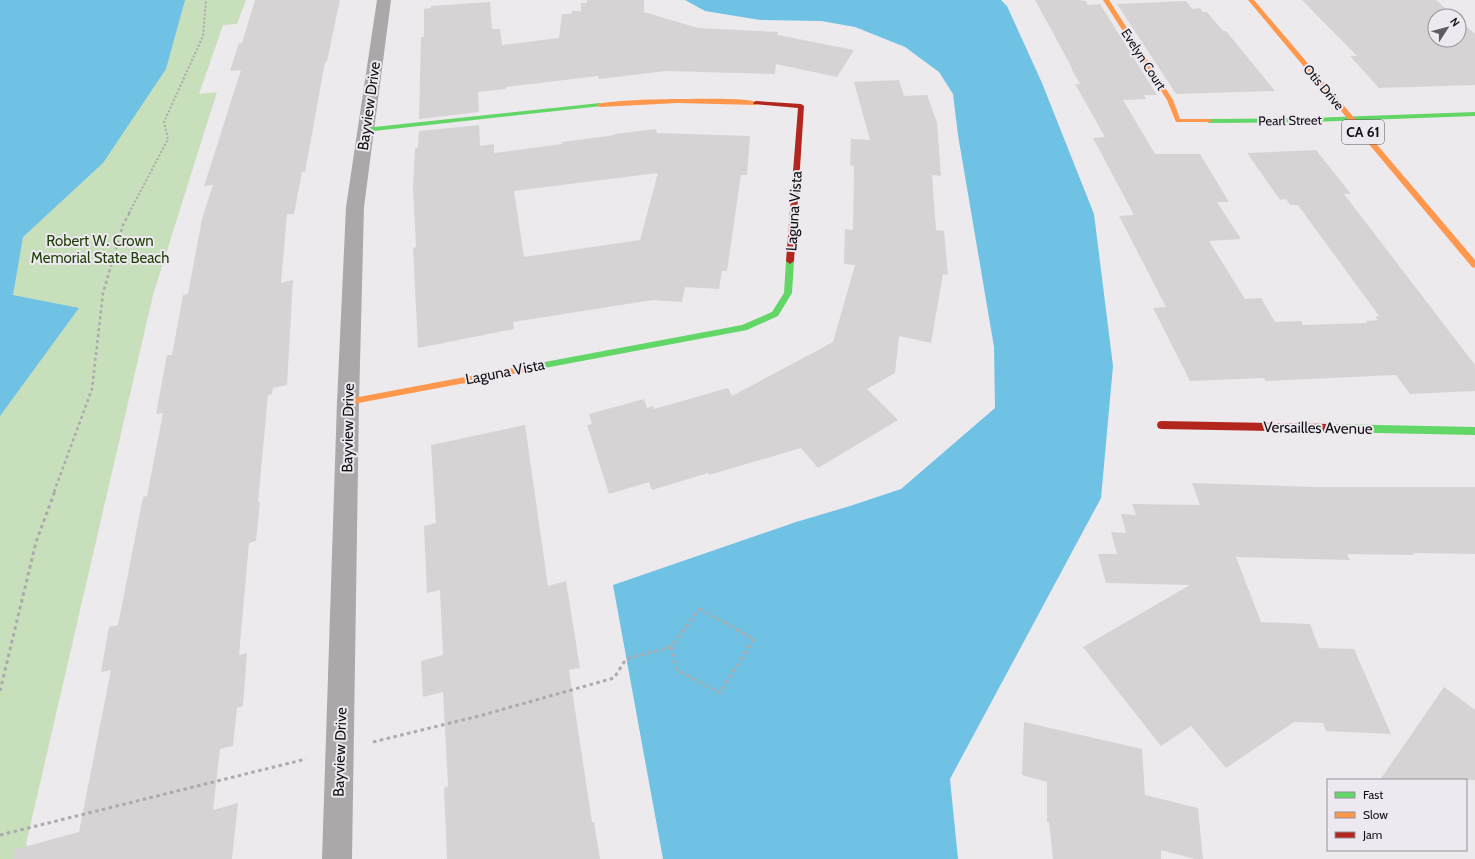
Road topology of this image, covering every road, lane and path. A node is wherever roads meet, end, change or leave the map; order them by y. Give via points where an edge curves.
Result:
1 (206, 0) edge
2 (384, 0) edge
3 (1106, 0) edge
4 (1251, 0) edge
5 (1475, 114) edge
6 (1351, 118) junction
7 (1178, 120) joint
8 (365, 130) junction
9 (1475, 265) edge
10 (348, 402) junction
11 (1161, 426) dead end
12 (1475, 431) edge
13 (671, 647) junction
14 (0, 691) edge
15 (341, 750) junction
16 (0, 835) edge
17 (337, 859) edge

1 - 14 path via 203,36 164,122 168,139 123,225 102,293 92,389 36,542
2 - 8 street, Bayview Drive
3 - 7 street, Evelyn Court via 1170,100
4 - 6 street, Otis Drive / CA 61
5 - 6 street, Pearl Street
6 - 7 street, Pearl Street
6 - 9 street, Otis Drive / CA 61
8 - 10 street, Bayview Drive via 355,207
8 - 10 street, Laguna Vista via 643,101 709,100 801,106 788,293 775,314 744,328
10 - 15 street, Bayview Drive
11 - 12 street, Versailles Avenue
13 - 13 path via 699,609 754,639 720,693 677,670
13 - 15 path via 626,659 614,678 479,716
15 - 16 path
15 - 17 street, Bayview Drive

